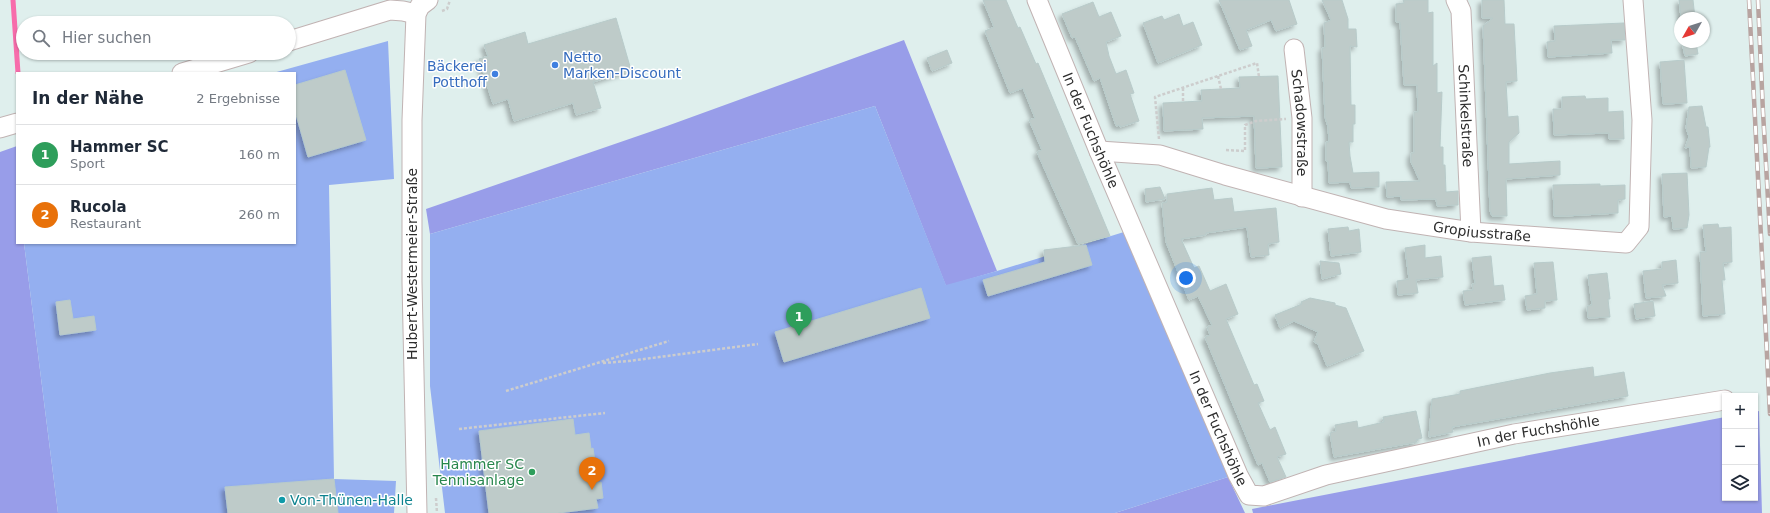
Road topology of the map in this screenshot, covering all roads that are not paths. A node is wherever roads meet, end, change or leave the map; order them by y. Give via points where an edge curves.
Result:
1 (428, 0) edge
2 (1037, 0) edge
3 (1456, 0) edge
4 (1633, 0) edge
5 (416, 14) junction
6 (296, 39) edge
7 (1294, 49) dead end
8 (226, 60) edge
9 (185, 72) edge
10 (16, 123) edge
11 (0, 128) edge
12 (1099, 151) junction
13 (1302, 197) junction
14 (1471, 232) junction
15 (1722, 400) edge
16 (418, 513) edge

1 - 5 street via 420,6
2 - 12 street, In der Fuchshöhle
3 - 14 street, Schinkelstraße via 1461,11
4 - 14 street, Gropiusstraße via 1642,120 1639,227 1626,243
5 - 6 street via 390,10
5 - 16 street, Hubert-Westermeier-Straße via 412,120 412,258
7 - 13 street, Schadowstraße via 1302,118
8 - 9 street
10 - 11 street
12 - 13 street, Gropiusstraße via 1160,155
12 - 15 street, In der Fuchshöhle via 1238,475 1249,495 1264,496 1326,475 1514,434
13 - 14 street, Gropiusstraße via 1386,219

